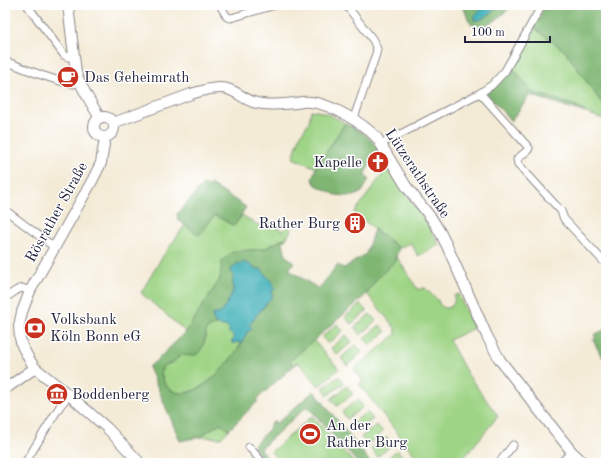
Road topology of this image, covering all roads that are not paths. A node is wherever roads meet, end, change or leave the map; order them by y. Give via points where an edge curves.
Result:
1 (27, 5) edge
2 (68, 5) edge
3 (220, 5) edge
4 (275, 5) edge
5 (346, 5) edge
6 (542, 5) edge
7 (74, 57) junction
8 (5, 61) edge
9 (80, 82) junction
10 (480, 93) junction
11 (100, 118) junction
12 (352, 118) junction
13 (113, 123) junction
14 (105, 138) junction
15 (381, 144) junction
16 (5, 210) edge
17 (54, 247) junction
18 (606, 264) edge
19 (30, 291) junction
20 (5, 298) edge
21 (35, 368) junction
22 (5, 389) edge
23 (69, 395) junction
24 (513, 445) dead end
25 (249, 447) dead end
26 (572, 452) junction
27 (25, 463) edge
28 (140, 463) edge
29 (263, 463) edge
30 (499, 463) edge
31 (560, 463) edge
32 (584, 463) edge

1 - 7 street via 64,55
2 - 7 street
3 - 4 street via 231,18
5 - 12 street via 377,49
6 - 10 street via 505,71
7 - 9 street
8 - 9 street via 63,82
9 - 11 street
10 - 15 street
10 - 18 street via 529,148 517,159 518,164
11 - 13 street via 109,118
11 - 14 street via 95,122 94,128 96,134
12 - 13 street, Lützerathstraße via 311,102 258,104 222,88 203,90
12 - 15 street, Lützerathstraße via 372,133
13 - 14 street via 113,132
14 - 17 street, Rösrather Straße via 101,163
15 - 26 street, Lützerathstraße via 406,186 440,232 486,336 500,360
16 - 17 street
17 - 19 street, Rösrather Straße
19 - 20 street via 22,288
19 - 21 street, Rösrather Straße via 22,312 19,333 22,346
21 - 22 street
21 - 23 street, Rösrather Straße
23 - 27 street
23 - 28 street, Rösrather Straße via 107,428
24 - 30 street
25 - 29 street
26 - 31 street
26 - 32 street, Lützerathstraße

